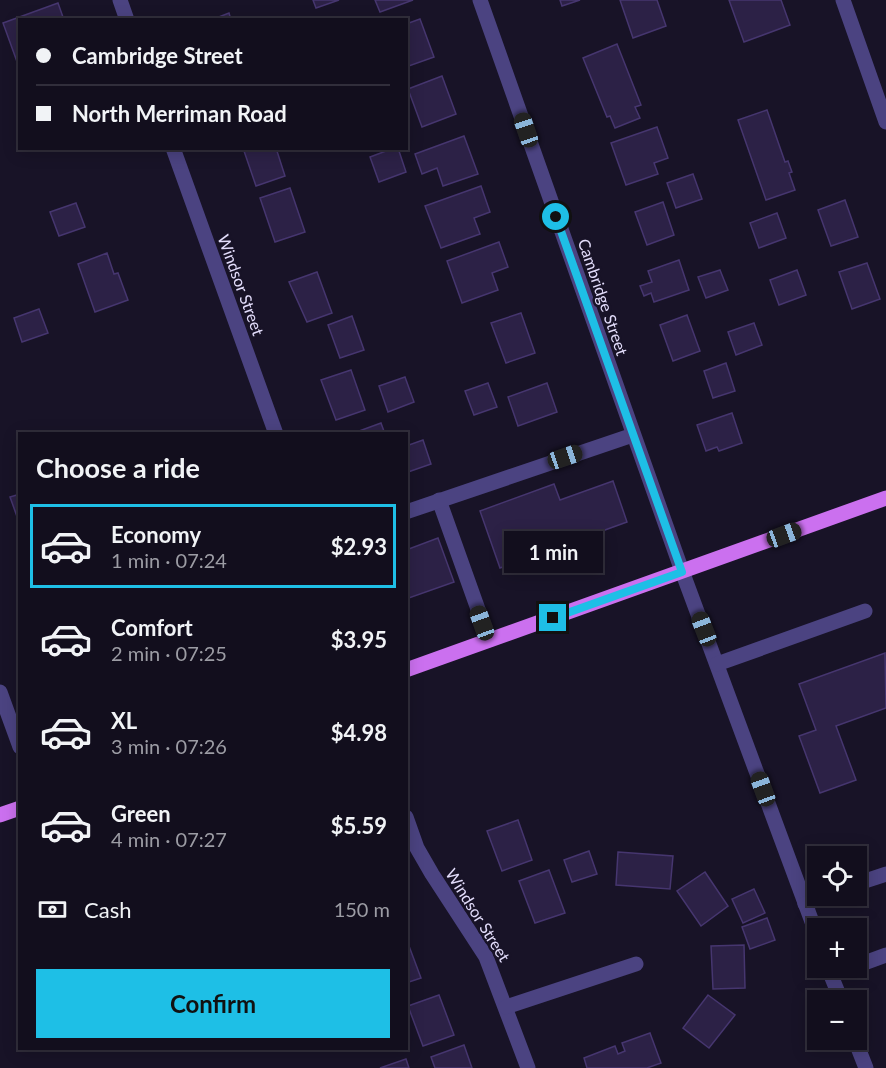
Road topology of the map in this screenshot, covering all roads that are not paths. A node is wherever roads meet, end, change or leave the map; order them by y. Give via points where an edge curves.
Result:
1 (120, 0) edge
2 (480, 0) edge
3 (843, 0) edge
4 (126, 18) edge
5 (886, 122) edge
6 (174, 150) edge
7 (275, 432) edge
8 (633, 435) junction
9 (886, 498) edge
10 (439, 500) junction
11 (408, 511) edge
12 (682, 572) junction
13 (866, 611) dead end
14 (489, 640) junction
15 (717, 664) junction
16 (408, 669) edge
17 (0, 692) edge
18 (18, 742) edge
19 (18, 809) edge
20 (0, 815) edge
21 (408, 823) edge
22 (886, 874) edge
23 (867, 880) edge
24 (805, 904) joint
25 (810, 918) edge
26 (886, 955) edge
27 (867, 962) edge
28 (636, 964) dead end
29 (506, 1007) junction
30 (859, 1050) edge
31 (528, 1068) edge
32 (866, 1068) edge

1 - 4 street
2 - 8 street, Cambridge Street
3 - 5 street
6 - 7 street, Windsor Street
8 - 10 street
8 - 12 street, Cambridge Street
9 - 12 main road
10 - 11 street
10 - 14 street
12 - 14 main road
12 - 15 street, Cambridge Street
13 - 15 street
14 - 16 main road
15 - 24 street, Cambridge Street
17 - 18 street
19 - 20 main road
21 - 29 street, Windsor Street via 432,874 486,957
22 - 23 street
24 - 25 street, Cambridge Street
26 - 27 street
28 - 29 street
29 - 31 street, Windsor Street
30 - 32 street

